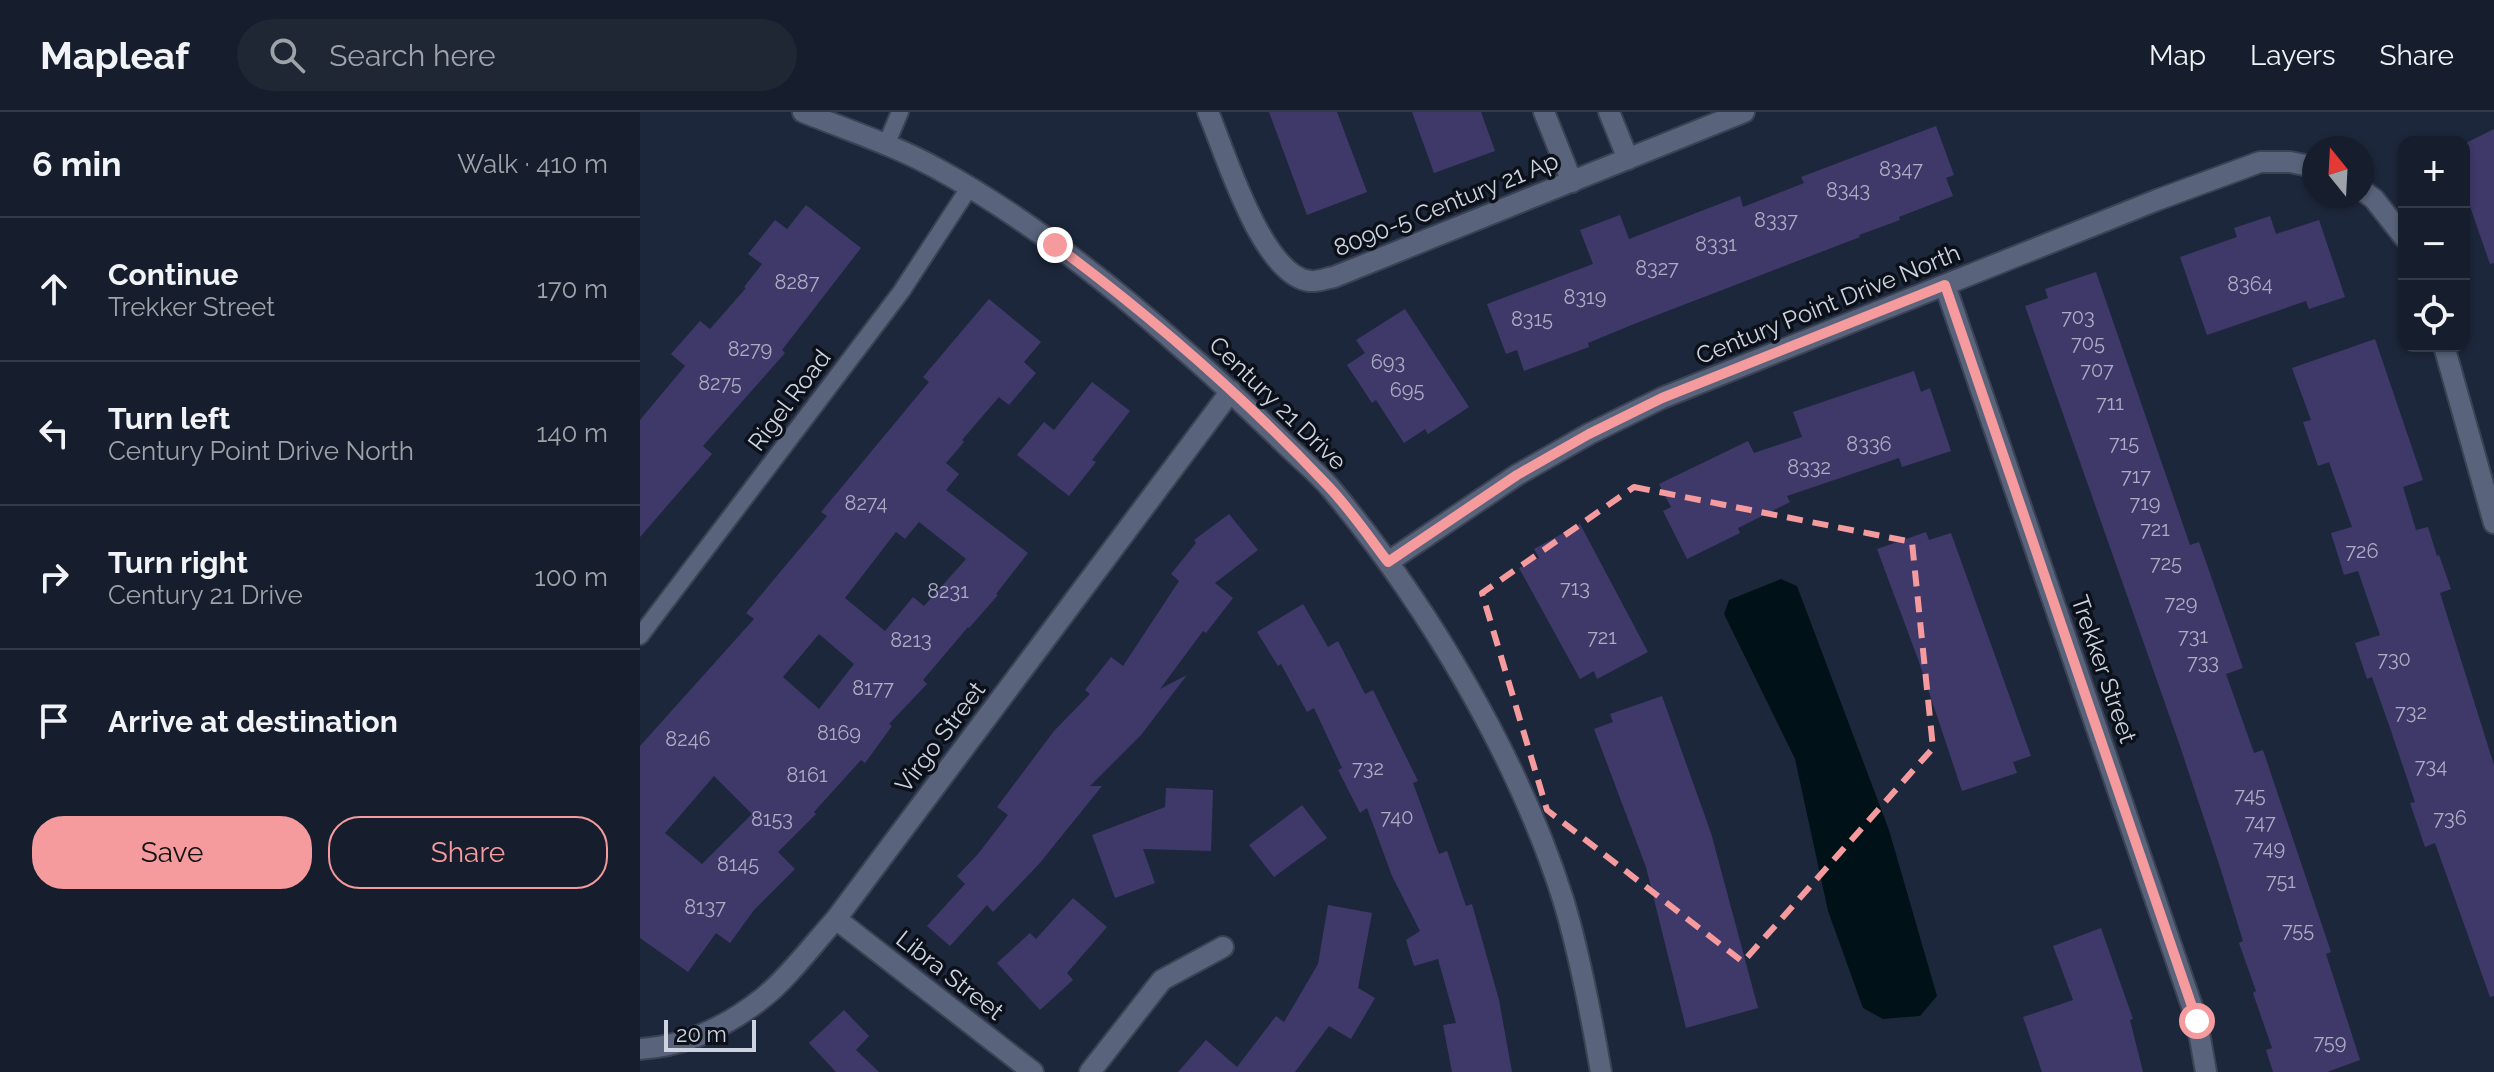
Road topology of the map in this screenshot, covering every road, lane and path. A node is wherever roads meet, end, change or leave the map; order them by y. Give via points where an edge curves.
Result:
1 (803, 112) edge
2 (900, 112) edge
3 (1208, 112) edge
4 (1544, 112) edge
5 (1609, 112) edge
6 (1744, 112) edge
7 (886, 145) junction
8 (1628, 159) junction
9 (2302, 164) edge
10 (1572, 182) junction
11 (969, 188) junction
12 (2374, 199) edge
13 (2398, 229) edge
14 (1945, 285) junction
15 (2446, 352) edge
16 (1231, 391) junction
17 (2494, 523) edge
18 (1388, 562) junction
19 (640, 636) edge
20 (836, 919) junction
21 (1223, 947) dead end
22 (640, 1049) edge
23 (1033, 1072) edge
24 (1090, 1072) edge
25 (1601, 1072) edge
26 (2206, 1072) edge

1 - 7 street, Century 21 Drive
2 - 7 lane
3 - 10 street, 8090-5 Century 21 Ap via 1261,239 1281,266 1309,281 1334,277
4 - 10 street
5 - 8 street
6 - 8 street, 8090-5 Century 21 Ap
7 - 11 street, Century 21 Drive
8 - 10 street, 8090-5 Century 21 Ap
9 - 14 street, Century Point Drive North via 2260,162
11 - 16 street, Century 21 Drive via 1127,298
11 - 19 lane, Rigel Road via 901,292
12 - 13 street
14 - 18 street, Century Point Drive North via 1662,398 1601,428 1517,475
14 - 26 street, Trekker Street via 2197,1021
15 - 17 street
16 - 18 street, Century 21 Drive via 1329,487
16 - 20 street, Virgo Street
18 - 25 street, Century 21 Drive via 1445,650 1530,810 1563,899
20 - 22 street, Virgo Street via 766,996 711,1032
20 - 23 street, Libra Street
21 - 24 street via 1162,980

